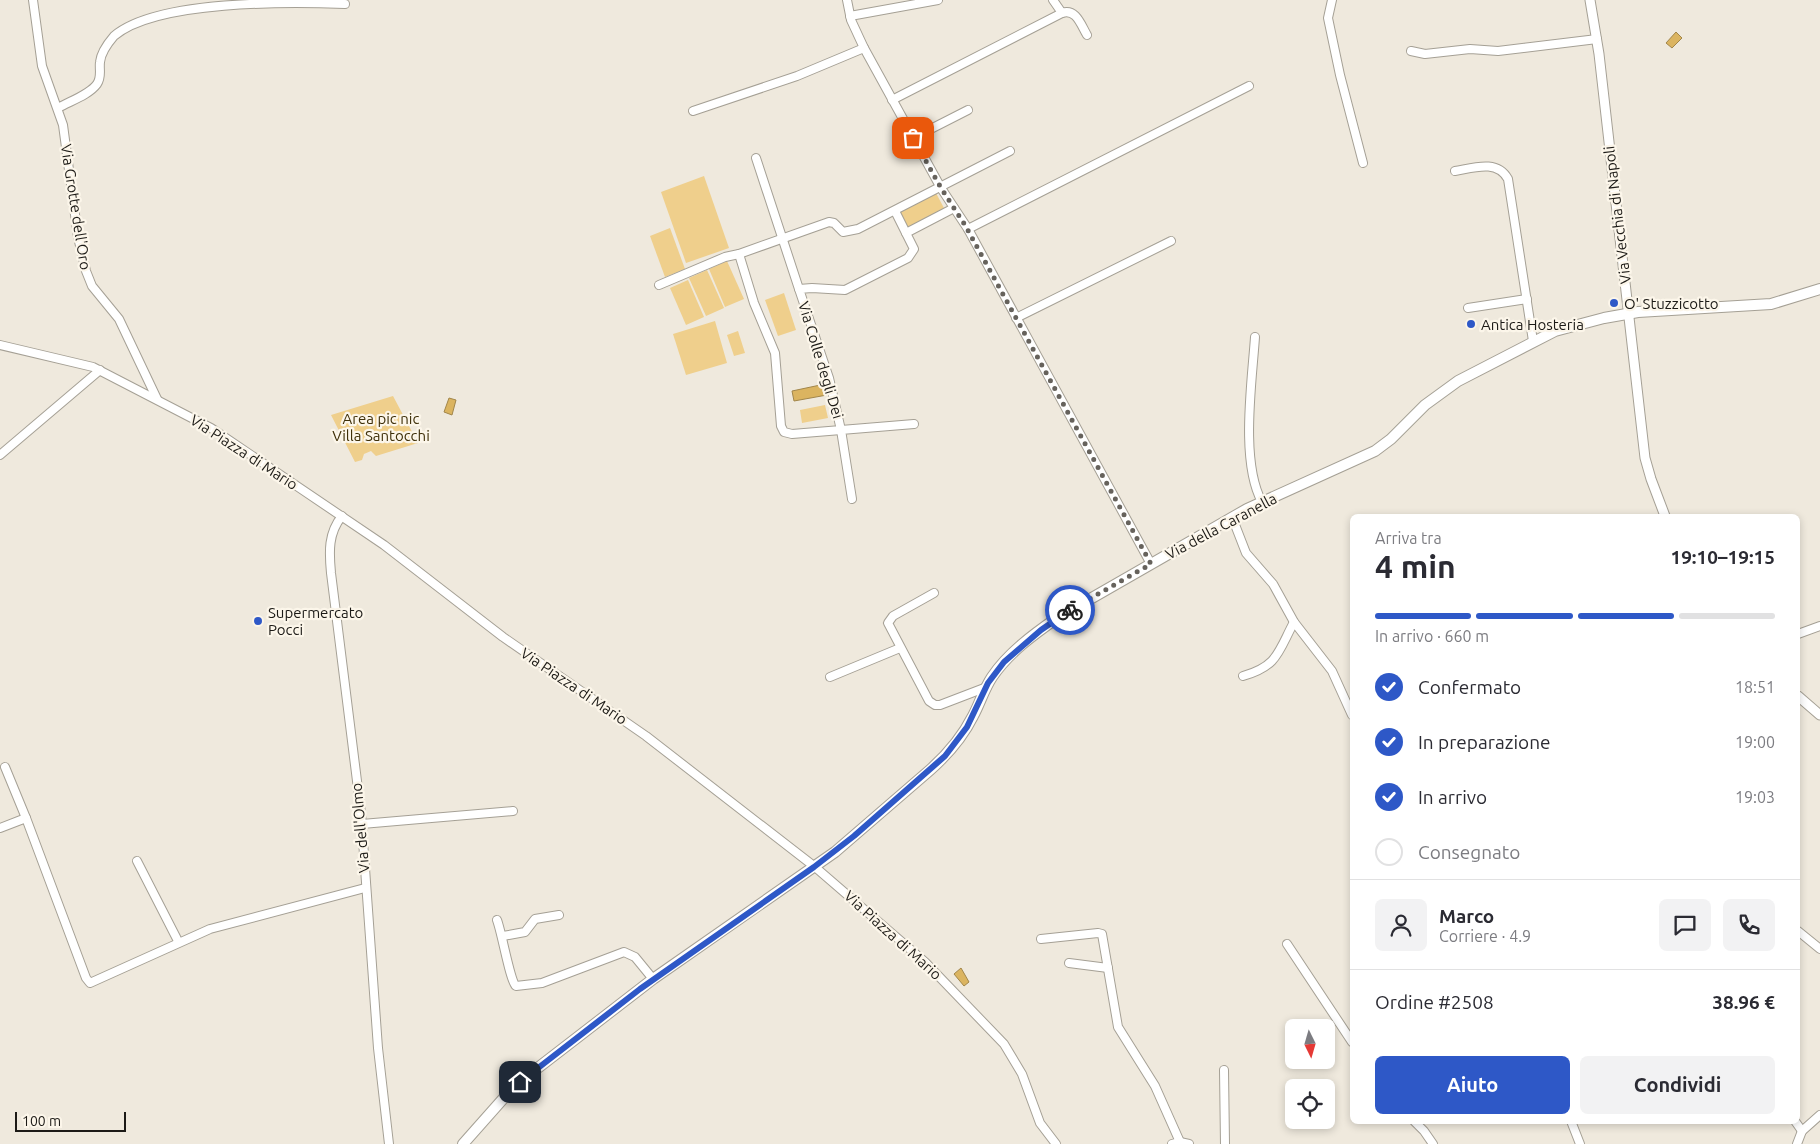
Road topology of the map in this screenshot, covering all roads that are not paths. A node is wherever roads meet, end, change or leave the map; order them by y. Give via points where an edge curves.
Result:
1 (33, 0) edge
2 (847, 0) edge
3 (938, 0) edge
4 (1053, 0) edge
5 (1332, 0) edge
6 (1590, 0) edge
7 (345, 4) dead end
8 (1062, 13) junction
9 (850, 16) junction
10 (1087, 35) dead end
11 (1597, 39) junction
12 (864, 48) junction
13 (1412, 51) dead end
14 (1249, 86) dead end
15 (892, 100) junction
16 (58, 108) junction
17 (968, 110) dead end
18 (693, 111) dead end
19 (913, 138) junction
20 (1010, 151) dead end
21 (756, 158) dead end
22 (1363, 163) dead end
23 (1455, 171) dead end
24 (941, 188) junction
25 (954, 208) junction
26 (895, 211) junction
27 (968, 230) junction
28 (906, 233) junction
29 (782, 240) junction
30 (1171, 241) dead end
31 (739, 254) junction
32 (659, 285) dead end
33 (799, 289) junction
34 (1820, 289) edge
35 (1527, 299) junction
36 (1468, 308) dead end
37 (1628, 314) junction
38 (1016, 318) junction
39 (1255, 337) dead end
40 (1533, 341) junction
41 (0, 345) edge
42 (100, 370) junction
43 (157, 399) junction
44 (914, 424) dead end
45 (841, 430) junction
46 (0, 455) edge
47 (852, 499) dead end
48 (1262, 502) junction
49 (1664, 514) edge
50 (342, 516) junction
51 (1232, 517) junction
52 (1151, 564) junction
53 (934, 593) dead end
54 (1294, 622) junction
55 (1820, 626) edge
56 (1800, 633) edge
57 (900, 648) junction
58 (1243, 676) dead end
59 (830, 677) dead end
60 (987, 687) junction
61 (1800, 698) edge
62 (1350, 710) edge
63 (1820, 715) edge
64 (5, 767) dead end
65 (513, 811) dead end
66 (26, 818) junction
67 (362, 824) junction
68 (0, 828) edge
69 (137, 861) dead end
70 (814, 867) junction
71 (366, 888) junction
72 (559, 915) dead end
73 (497, 920) dead end
74 (1800, 933) edge
75 (503, 936) junction
76 (1041, 939) dead end
77 (178, 941) junction
78 (1287, 944) dead end
79 (1820, 949) edge
80 (1069, 964) dead end
81 (1108, 968) junction
82 (654, 979) junction
83 (1350, 1039) edge
84 (1224, 1070) dead end
85 (1820, 1115) edge
86 (1417, 1124) edge
87 (1572, 1124) edge
88 (1797, 1124) edge
89 (1802, 1131) junction
90 (1180, 1142) junction
91 (389, 1144) edge
92 (463, 1144) edge
93 (1056, 1144) edge
94 (1172, 1144) edge
95 (1190, 1144) edge
96 (1225, 1144) edge
97 (1433, 1144) edge
98 (1580, 1144) edge
99 (1797, 1144) edge

1 - 16 street, Via Grotte dell'Oro via 41,59
2 - 9 street
3 - 9 street
4 - 8 street
5 - 22 street via 1328,18
6 - 11 street, Via Vecchia di Napoli
7 - 16 street via 220,5 149,15 130,24 110,40 101,55 100,77 94,87
8 - 10 street via 1072,13
8 - 15 street
9 - 12 street
11 - 13 street via 1498,52 1470,49 1425,54
11 - 37 street, Via Vecchia di Napoli
12 - 15 street
12 - 18 street via 808,72
14 - 27 street
15 - 19 street
16 - 43 street, Via Grotte dell'Oro via 87,276 119,319
17 - 19 street
19 - 24 street
20 - 24 street
21 - 29 street, Via Colle degli Dei
23 - 35 street via 1489,166 1506,176
24 - 25 street
24 - 26 street
25 - 27 street
25 - 28 street
26 - 28 street, Via Colle degli Dei
26 - 29 street via 849,232 841,232 829,222
27 - 38 street
28 - 33 street, Via Colle degli Dei via 914,249 908,258 845,290
29 - 31 street
29 - 33 street, Via Colle degli Dei
30 - 38 street
31 - 32 street
31 - 45 street, Via Colle degli Dei via 754,303 775,353 782,430 790,435
33 - 45 street, Via Colle degli Dei via 830,378
34 - 37 main road, Via della Caranella via 1767,305
35 - 36 street
35 - 40 street
37 - 40 main road, Via della Caranella via 1576,324
37 - 49 street, Via Vecchia di Napoli via 1646,461
38 - 52 street
39 - 48 street via 1250,454
40 - 48 main road, Via della Caranella via 1442,392 1378,448
41 - 42 street, Via Piazza di Mario
42 - 43 street, Via Piazza di Mario
42 - 46 street
43 - 50 street, Via Piazza di Mario via 217,432
44 - 45 street, Via Colle degli Dei
45 - 47 street, Via Colle degli Dei
48 - 51 main road, Via della Caranella
50 - 67 street, Via dell'Olmo via 331,537 330,566
50 - 70 street, Via Piazza di Mario via 503,637 640,731
51 - 52 main road, Via della Caranella
51 - 54 street via 1243,549 1273,584
52 - 60 main road, Via della Caranella via 1041,630 1004,662
53 - 57 street via 888,621
54 - 58 street via 1270,664
54 - 62 street via 1335,676
55 - 56 street
57 - 59 street
57 - 60 street via 932,704 940,705
60 - 70 main road, Via della Caranella via 967,727 945,756
61 - 63 street
64 - 66 street
65 - 67 street
66 - 68 street
66 - 77 street via 87,981 95,982
67 - 71 street, Via dell'Olmo
69 - 77 street
70 - 82 main road, Via della Caranella
70 - 93 street, Via Piazza di Mario via 907,945 997,1035 1018,1065 1040,1123
71 - 77 street via 225,924
71 - 91 street, Via dell'Olmo via 378,1055
72 - 75 street via 535,919 525,932
73 - 75 street
74 - 79 street
75 - 82 street via 512,980 518,987 542,983 624,952 635,957
76 - 81 street via 1101,933
78 - 83 street
80 - 81 street
81 - 90 street via 1119,1030 1155,1086
82 - 92 main road, Via della Caranella via 520,1082
84 - 96 street
85 - 89 street
86 - 97 street
87 - 98 street
88 - 89 street
89 - 99 street
90 - 94 street
90 - 95 street

